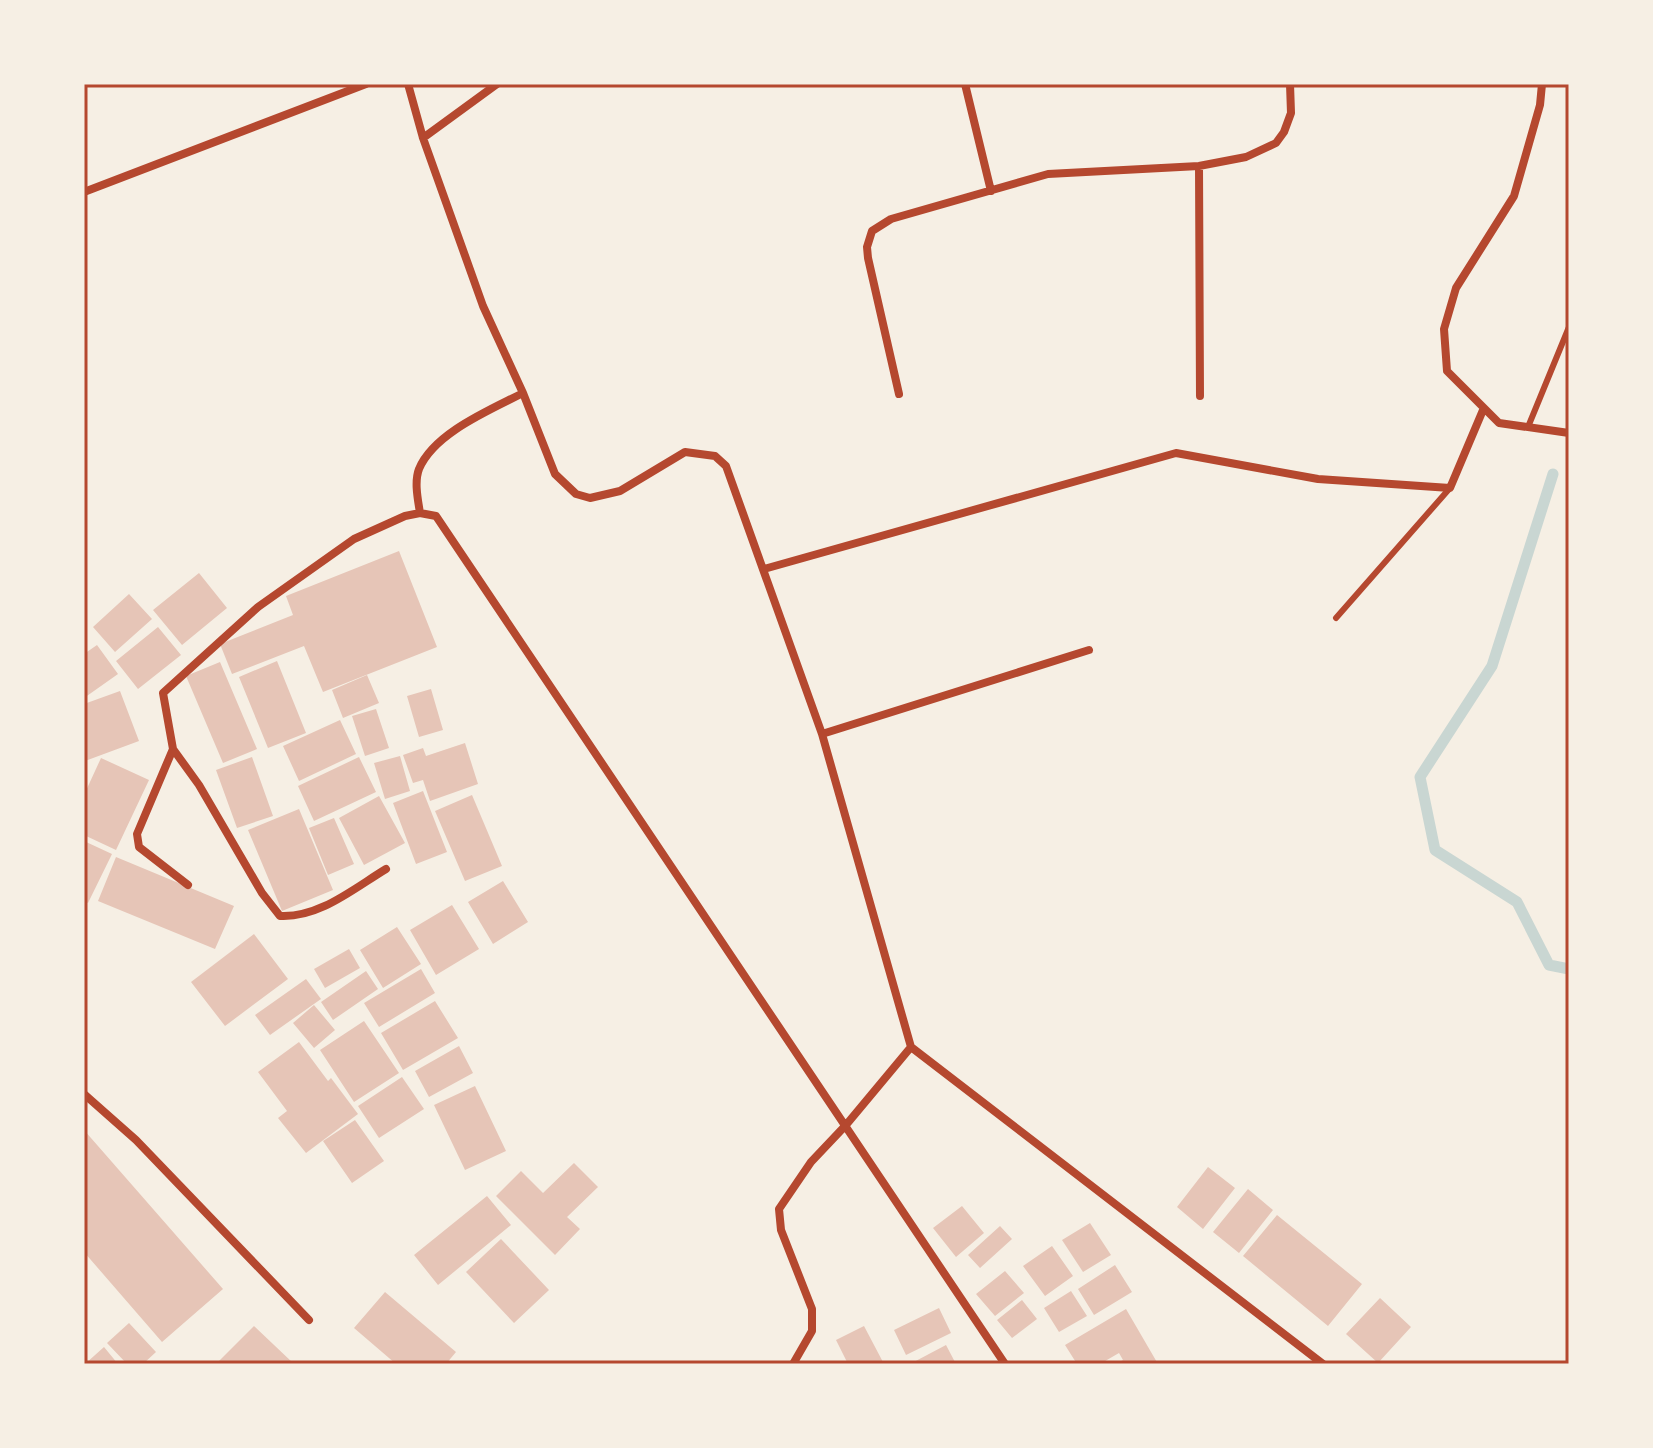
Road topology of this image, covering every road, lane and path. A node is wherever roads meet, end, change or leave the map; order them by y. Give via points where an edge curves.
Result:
1 (366, 84) edge
2 (408, 84) edge
3 (497, 84) edge
4 (965, 84) edge
5 (1290, 84) edge
6 (1542, 84) edge
7 (423, 138) junction
8 (1199, 166) junction
9 (991, 191) junction
10 (84, 192) edge
11 (1569, 327) edge
12 (523, 393) junction
13 (899, 394) dead end
14 (1200, 396) dead end
15 (1483, 410) junction
16 (1528, 427) junction
17 (1569, 433) edge
18 (1450, 488) junction
19 (420, 513) junction
20 (764, 569) junction
21 (1336, 618) dead end
22 (1089, 650) dead end
23 (822, 734) junction
24 (173, 749) junction
25 (386, 869) dead end
26 (188, 885) dead end
27 (911, 1047) junction
28 (84, 1094) edge
29 (846, 1125) junction
30 (309, 1320) dead end
31 (793, 1364) edge
32 (1005, 1364) edge
33 (1323, 1364) edge

1 - 10 street
2 - 7 street
3 - 7 street
4 - 9 street
5 - 8 street via 1290,121 1276,143 1246,157
6 - 15 street via 1514,196 1456,288 1444,329 1447,371
7 - 12 street via 483,306
8 - 9 street via 1048,174
8 - 14 street
9 - 13 street via 891,219 872,231 868,258
11 - 16 lane
12 - 19 street via 442,439 419,469
12 - 20 street via 555,474 576,494 590,498 620,491 685,452 715,456 726,466
15 - 16 street via 1499,423
15 - 18 street
16 - 17 street
18 - 20 street via 1318,479 1176,453
18 - 21 lane
19 - 24 street via 354,539 258,607 163,693
19 - 29 street via 436,516
20 - 23 street
22 - 23 street
23 - 27 street
24 - 25 street via 280,916 313,913
24 - 26 street via 137,834 139,847
27 - 29 street
27 - 33 street
28 - 30 street via 136,1140
29 - 31 street via 811,1162 779,1209 781,1230 812,1309 812,1331
29 - 32 street

